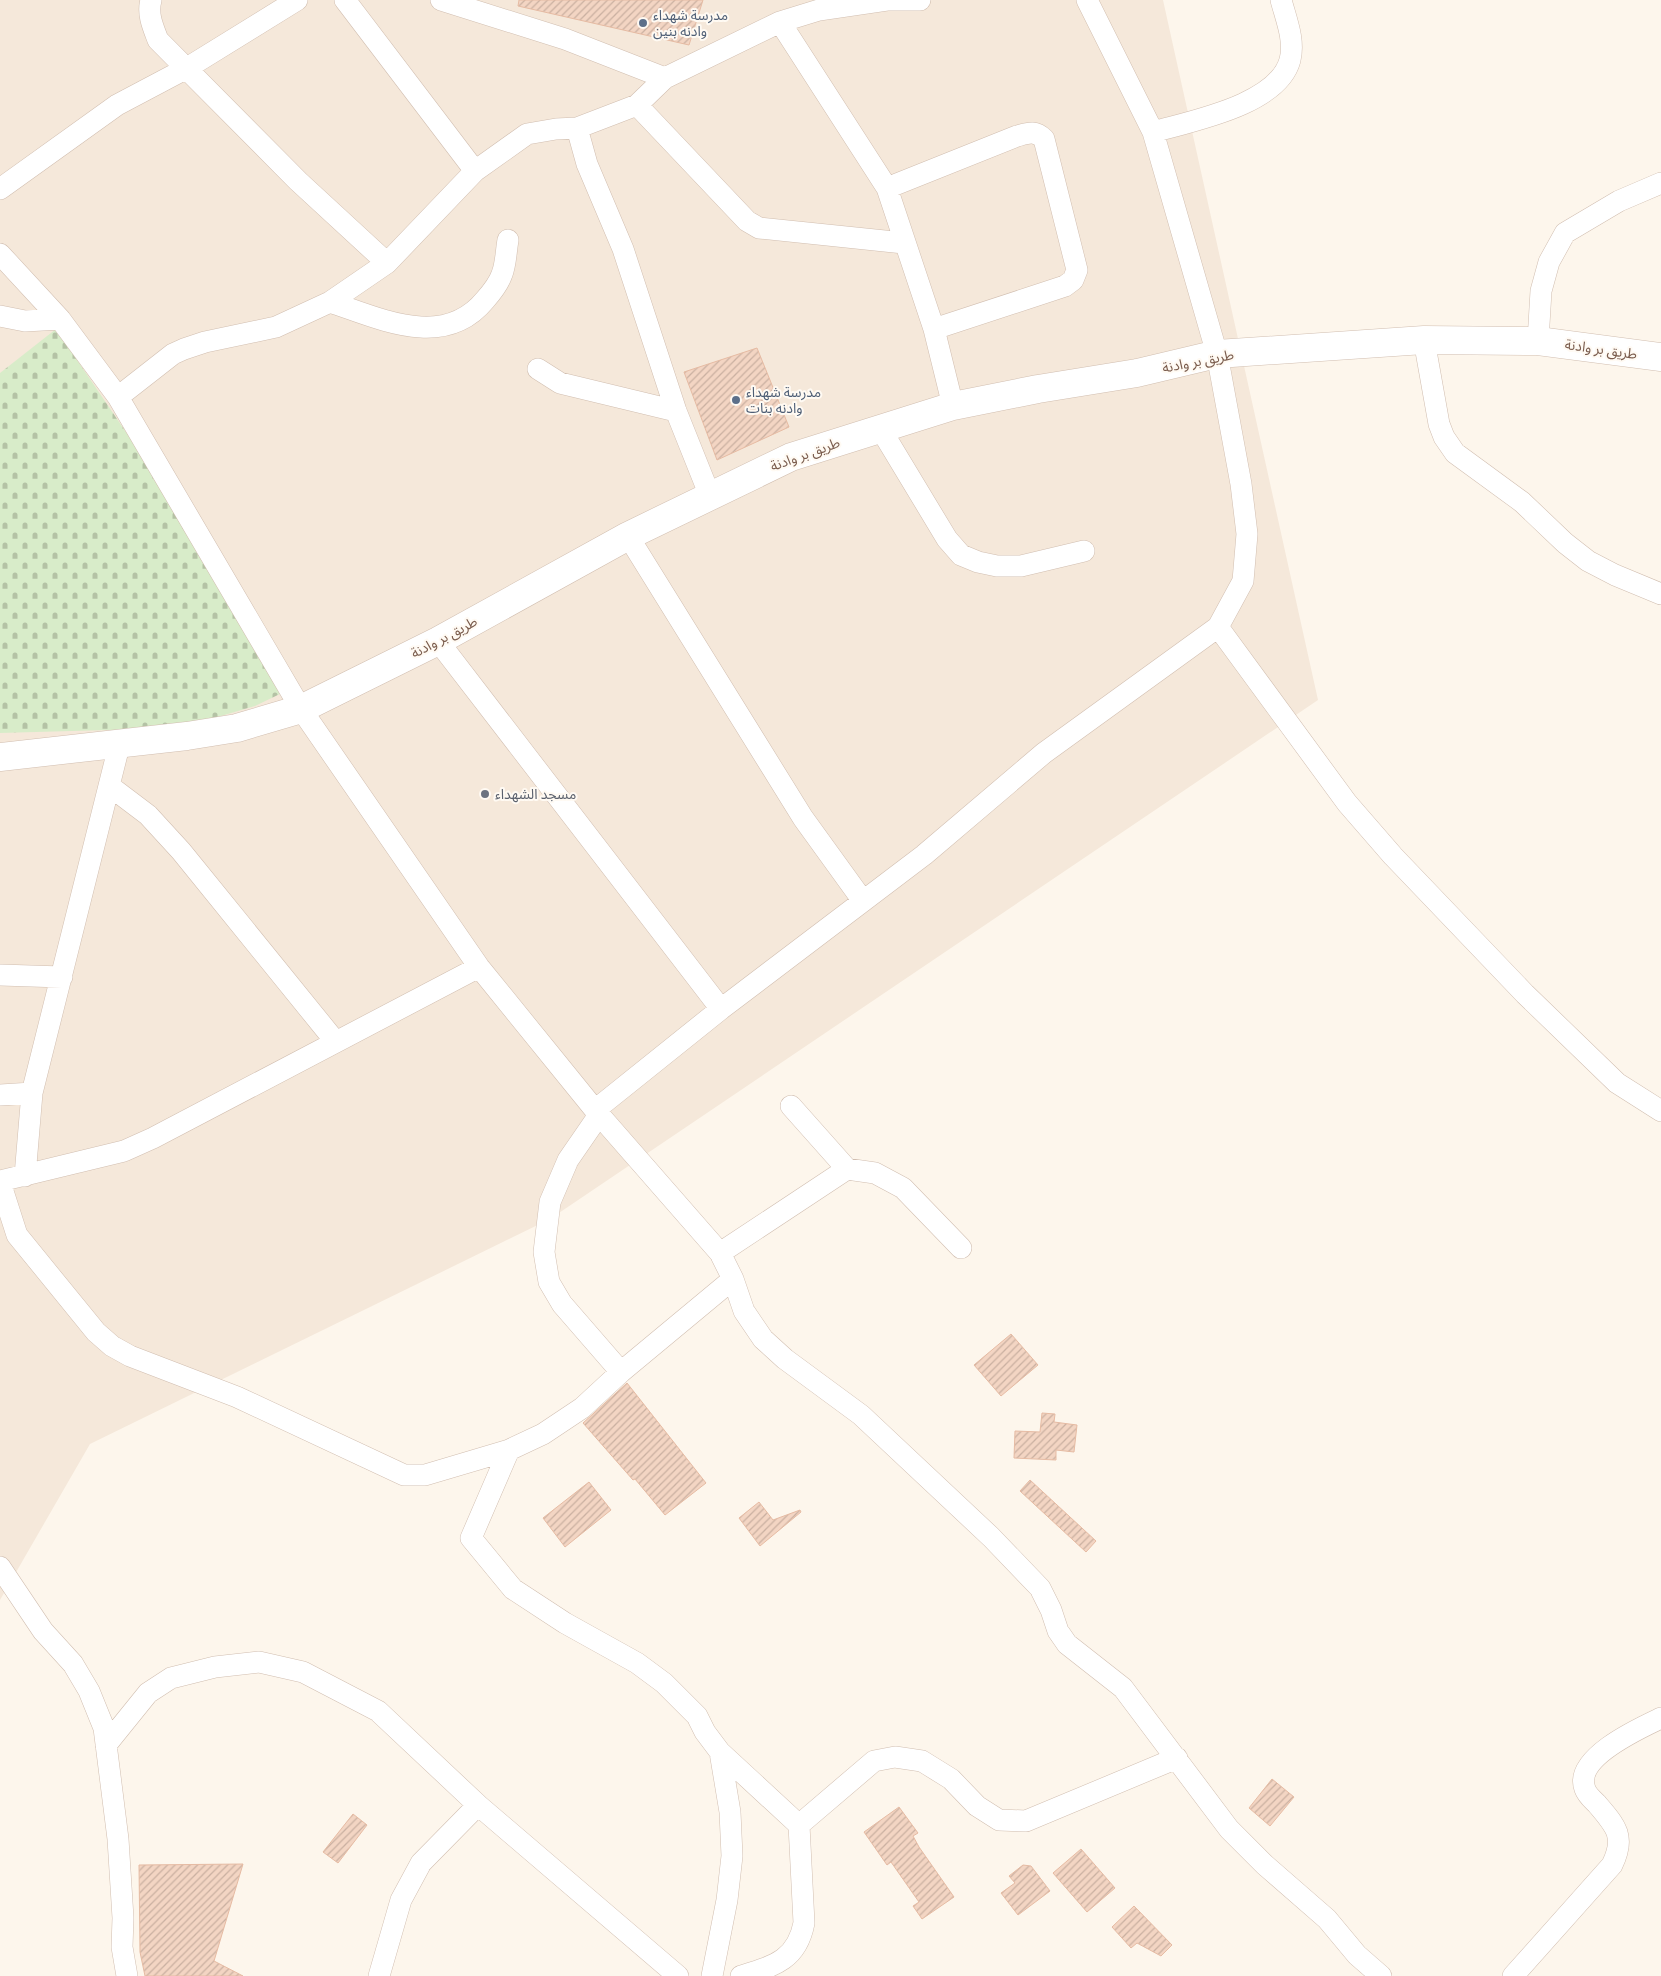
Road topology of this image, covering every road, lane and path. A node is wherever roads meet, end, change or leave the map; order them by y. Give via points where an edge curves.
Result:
1 (151, 0) edge
2 (297, 0) edge
3 (345, 0) edge
4 (442, 0) edge
5 (920, 0) edge
6 (1087, 0) edge
7 (1281, 0) edge
8 (780, 22) junction
9 (187, 68) junction
10 (665, 78) junction
11 (637, 104) junction
12 (577, 128) junction
13 (1153, 132) junction
14 (475, 171) junction
15 (1661, 184) edge
16 (887, 188) junction
17 (0, 189) edge
18 (508, 240) dead end
19 (904, 244) junction
20 (0, 254) edge
21 (387, 263) junction
22 (330, 302) junction
23 (0, 316) edge
24 (60, 319) junction
25 (934, 330) junction
26 (1424, 340) junction
27 (1538, 341) junction
28 (1217, 354) junction
29 (1661, 358) edge
30 (538, 369) dead end
31 (118, 396) junction
32 (953, 406) junction
33 (676, 411) junction
34 (880, 428) junction
35 (710, 496) junction
36 (628, 536) junction
37 (1084, 551) dead end
38 (1661, 594) edge
39 (1218, 627) junction
40 (438, 641) junction
41 (301, 709) junction
42 (120, 742) junction
43 (0, 757) edge
44 (110, 787) junction
45 (864, 901) junction
46 (479, 967) junction
47 (0, 975) edge
48 (62, 977) junction
49 (721, 1009) junction
50 (335, 1041) junction
51 (32, 1093) junction
52 (0, 1095) edge
53 (791, 1106) dead end
54 (1661, 1111) edge
55 (597, 1113) junction
56 (847, 1169) junction
57 (25, 1176) junction
58 (0, 1181) edge
59 (961, 1248) dead end
60 (720, 1253) junction
61 (734, 1279) junction
62 (621, 1372) junction
63 (509, 1450) junction
64 (0, 1567) edge
65 (1661, 1718) edge
66 (106, 1745) junction
67 (720, 1752) junction
68 (1177, 1758) junction
69 (478, 1805) junction
70 (800, 1826) junction
71 (127, 1976) edge
72 (379, 1976) edge
73 (678, 1976) edge
74 (712, 1976) edge
75 (741, 1976) edge
76 (1381, 1976) edge
77 (1513, 1976) edge

1 - 9 street via 151,23 158,40
2 - 9 street
3 - 14 street
4 - 10 street via 565,39
5 - 8 street via 887,0 820,10
6 - 13 street
7 - 13 street via 1291,36 1290,60 1278,79 1247,103
8 - 10 street
8 - 16 street
9 - 17 street via 117,105
9 - 21 street via 298,180
10 - 11 street
11 - 12 street
11 - 19 street via 747,220 760,228
12 - 14 street via 527,134
12 - 33 street via 587,164 623,249
13 - 28 street
14 - 21 street
15 - 27 street via 1619,201 1565,233 1549,262 1541,291
16 - 19 street
16 - 25 street via 1016,136 1031,132 1044,139 1077,270 1074,280 1065,286
18 - 22 street via 502,274 492,291 468,318 446,327 400,324
19 - 25 street
20 - 24 street
21 - 22 street
22 - 31 street via 276,326 184,349
23 - 24 street via 25,321
24 - 31 street
25 - 32 street
26 - 27 street, طريق بر وادنة
26 - 28 street, طريق بر وادنة
26 - 38 street via 1439,424 1455,453 1522,502 1588,561
27 - 29 street, طريق بر وادنة
28 - 32 street, طريق بر وادنة via 1137,373
28 - 39 street via 1247,534 1243,582
30 - 33 street via 560,383
31 - 41 street
32 - 34 street, طريق بر وادنة
33 - 35 street
34 - 35 street, طريق بر وادنة via 791,457
34 - 37 street via 947,539 961,556 997,566 1021,566
35 - 36 street, طريق بر وادنة
36 - 40 street, طريق بر وادنة
36 - 45 street via 803,818
39 - 45 street via 1044,753 924,855
39 - 54 street via 1347,803 1393,856 1525,994 1617,1083
40 - 41 street, طريق بر وادنة
40 - 49 street
41 - 42 street, طريق بر وادنة via 237,728
41 - 46 street
42 - 43 street, طريق بر وادنة
42 - 44 street
44 - 48 street
44 - 50 street via 148,815 182,851
45 - 49 street
46 - 50 street
46 - 55 street
47 - 48 street
48 - 51 street
49 - 55 street
50 - 57 street via 124,1151
51 - 52 street
51 - 57 street
53 - 56 street
55 - 60 street
55 - 62 street via 568,1160 550,1202 545,1268 562,1304
56 - 59 street via 875,1173 903,1188
56 - 60 street
57 - 58 street
58 - 63 street via 20,1240 96,1332 124,1353 237,1397 404,1475 425,1475
60 - 61 street
61 - 62 street
61 - 68 street via 744,1310 763,1339 861,1415 991,1537 1040,1588 1067,1644 1123,1688
62 - 63 street via 582,1408 543,1434
63 - 67 street via 471,1538 513,1589 637,1663 664,1683 697,1716 704,1732
64 - 66 street via 44,1631 73,1664 93,1700 104,1728
65 - 77 street via 1616,1742 1589,1765 1584,1777 1585,1789 1610,1818 1618,1833 1617,1855 1612,1865
66 - 69 street via 148,1693 171,1678 215,1667 259,1662 303,1672 378,1711
66 - 71 street via 118,1839 122,1947
67 - 70 street
67 - 74 street via 730,1812 732,1856
68 - 70 street via 1026,1821 999,1820 977,1806 951,1779 922,1761 895,1757 874,1761
68 - 76 street via 1229,1829 1327,1919 1357,1955
69 - 72 street via 421,1862 401,1900
69 - 73 street
70 - 75 street via 804,1923 801,1937 784,1959 771,1967

